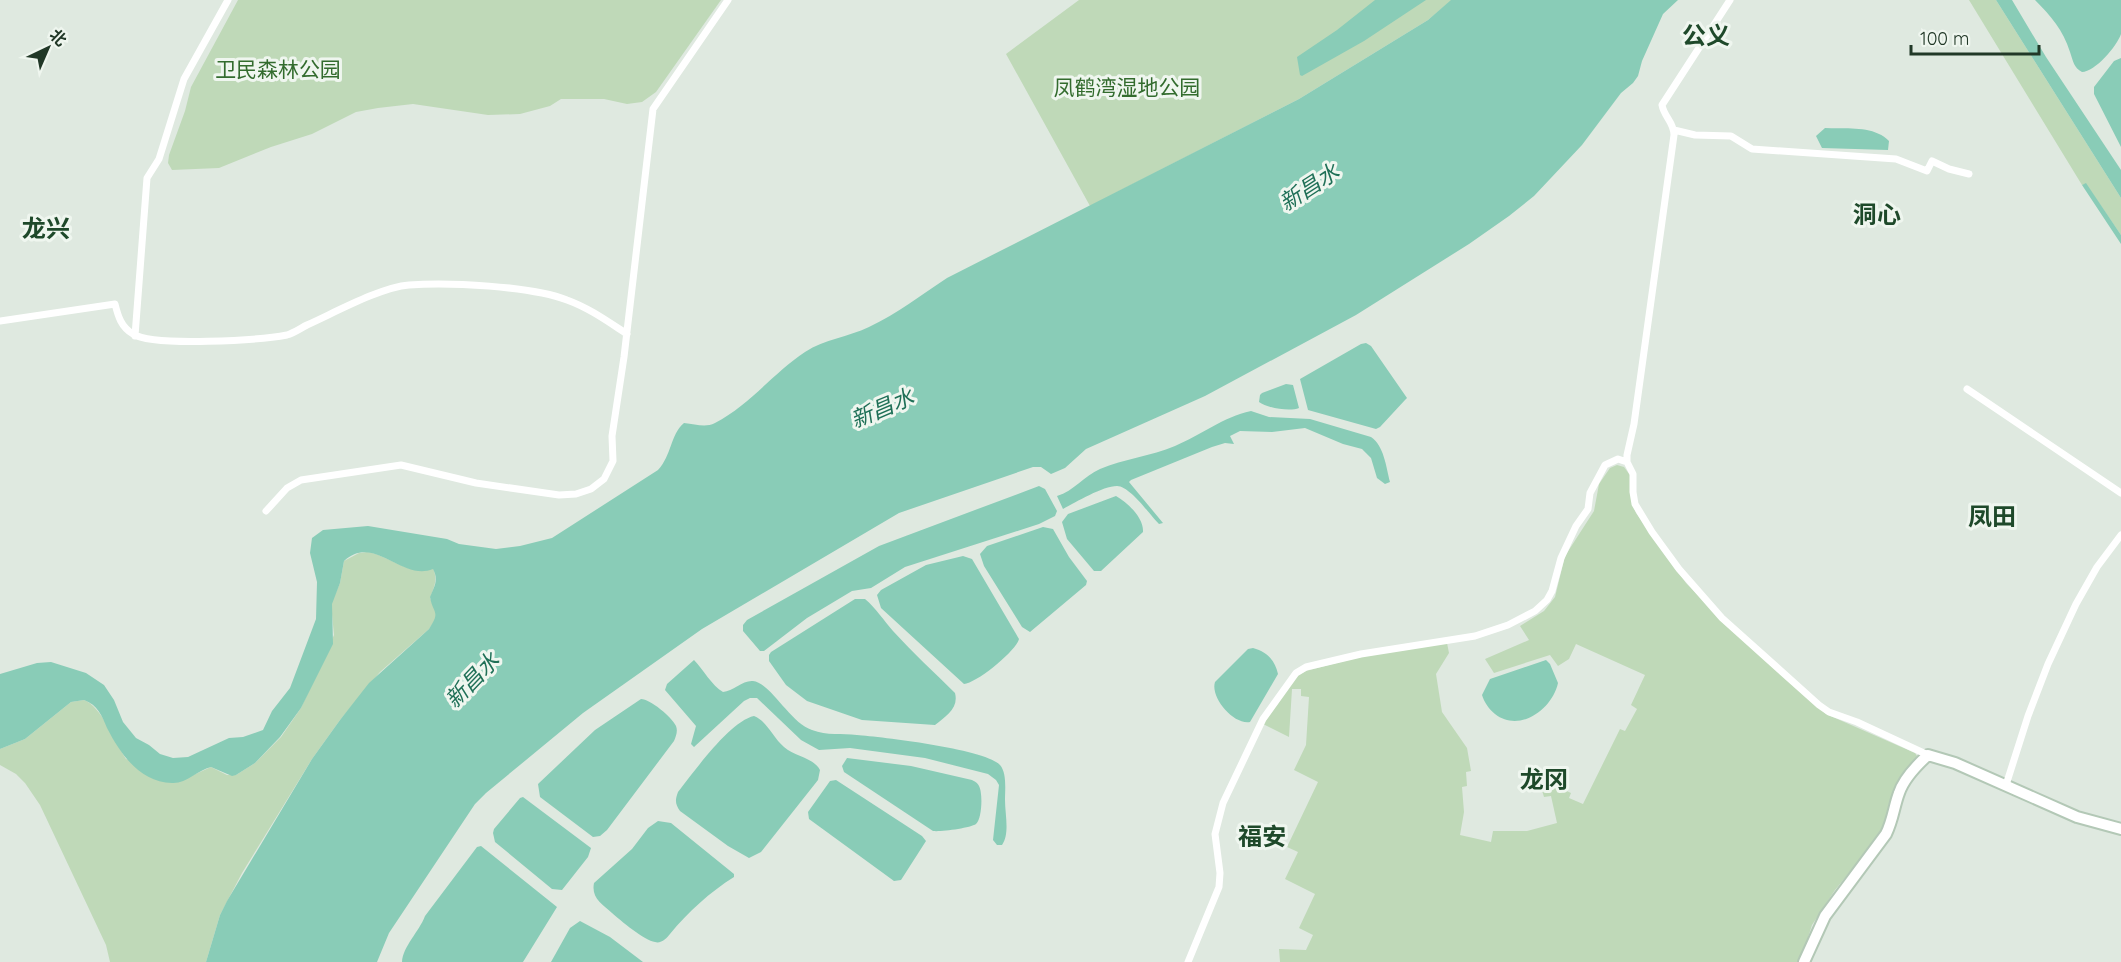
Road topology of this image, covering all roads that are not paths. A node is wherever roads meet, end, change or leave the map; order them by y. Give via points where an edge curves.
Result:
1 (228, 0) edge
2 (728, 0) edge
3 (1730, 0) edge
4 (1674, 130) junction
5 (1969, 174) dead end
6 (0, 321) edge
7 (627, 333) junction
8 (135, 336) junction
9 (1967, 389) dead end
10 (1627, 462) junction
11 (2121, 492) edge
12 (266, 511) dead end
13 (2121, 535) edge
14 (1928, 755) junction
15 (2006, 785) junction
16 (2121, 829) edge
17 (1188, 962) edge
18 (1804, 962) edge

1 - 8 street via 184,79 159,159 147,178
2 - 7 street via 653,109
3 - 4 street via 1663,103
4 - 5 street via 1695,135 1731,135 1752,149 1896,159 1927,171 1932,161
4 - 10 street
6 - 8 street via 115,304 121,322
7 - 8 street via 587,309 553,295 490,287 408,285 288,334 200,342
7 - 12 street via 612,436 613,461 603,479 591,489 576,495 559,495 476,483 401,465 301,480 287,488
9 - 11 street
10 - 14 street via 1633,474 1633,498 1643,518 1671,559 1722,618 1824,709
10 - 17 street via 1618,459 1605,465 1590,493 1588,509 1562,558 1552,591 1535,611 1475,636 1361,654 1296,673 1263,718 1223,803 1215,834 1219,887
13 - 15 street via 2076,604 2028,716
14 - 15 street
14 - 18 street via 1900,789 1886,834 1825,916
15 - 16 street via 2077,817

